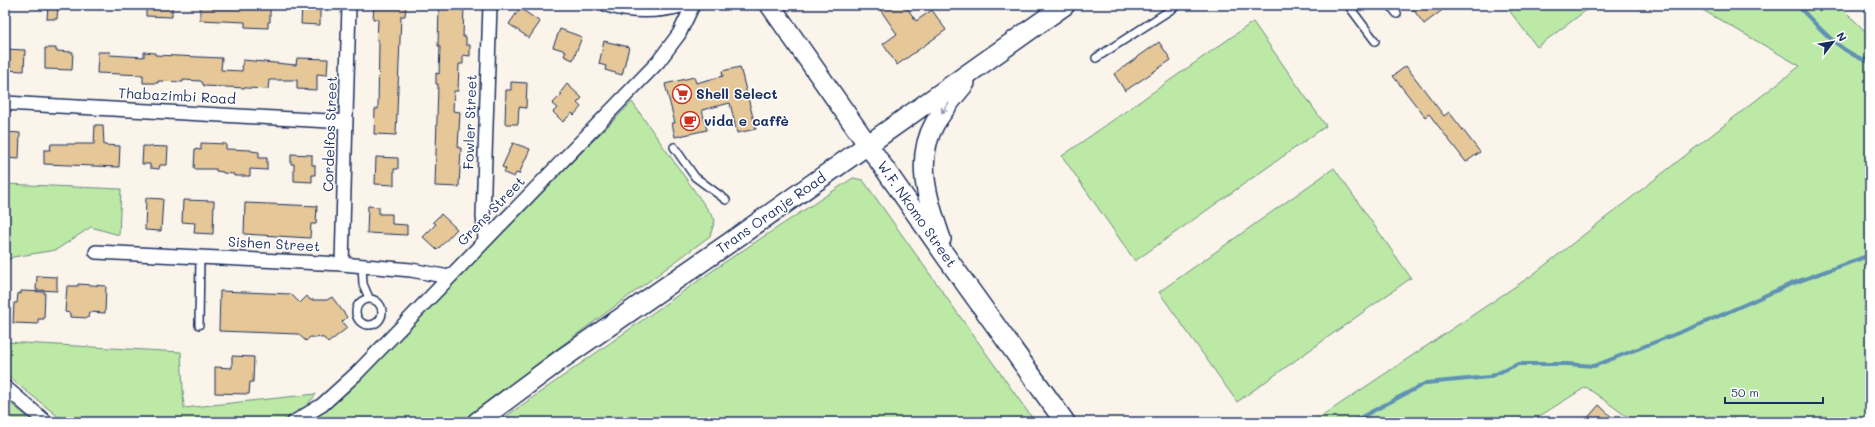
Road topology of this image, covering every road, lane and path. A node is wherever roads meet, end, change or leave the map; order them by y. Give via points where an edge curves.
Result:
1 (349, 5) edge
2 (490, 5) edge
3 (606, 5) edge
4 (685, 5) edge
5 (693, 5) edge
6 (770, 5) edge
7 (1065, 5) edge
8 (1178, 5) edge
9 (1348, 5) edge
10 (1390, 5) edge
11 (1397, 14) dead end
12 (1375, 41) dead end
13 (1096, 58) dead end
14 (978, 66) junction
15 (5, 103) edge
16 (346, 122) junction
17 (867, 144) junction
18 (674, 147) dead end
19 (726, 200) dead end
20 (485, 239) junction
21 (96, 252) dead end
22 (200, 257) junction
23 (947, 258) junction
24 (342, 264) junction
25 (362, 265) junction
26 (449, 277) junction
27 (369, 298) dead end
28 (199, 324) dead end
29 (5, 387) edge
30 (46, 422) edge
31 (294, 422) edge
32 (477, 422) edge
33 (1065, 422) edge

1 - 16 street, Cordelfos Street
2 - 20 street, Fowler Street via 483,216
3 - 4 street via 657,11
5 - 20 street, Grens Street via 680,34 658,62
6 - 17 main road, W.F. Nkomo Street
7 - 14 main road, Trans Oranje Road
8 - 13 lane
9 - 12 lane
10 - 11 lane
14 - 17 main road, Trans Oranje Road
14 -> 23 main road via 934,124 924,159 925,182 931,208
15 - 16 street, Thabazimbi Road
16 - 24 street, Cordelfos Street
17 - 23 main road, W.F. Nkomo Street
17 - 32 main road, Trans Oranje Road via 563,358
18 - 19 lane via 695,177
20 - 26 street, Grens Street
21 - 22 street, Sishen Street
22 - 24 street, Sishen Street
22 - 28 lane
23 - 33 main road, W.F. Nkomo Street
24 - 25 street, Sishen Street
25 - 26 street, Sishen Street
25 - 27 lane via 363,284
26 - 31 street, Grens Street via 338,391 322,405
29 - 30 street

